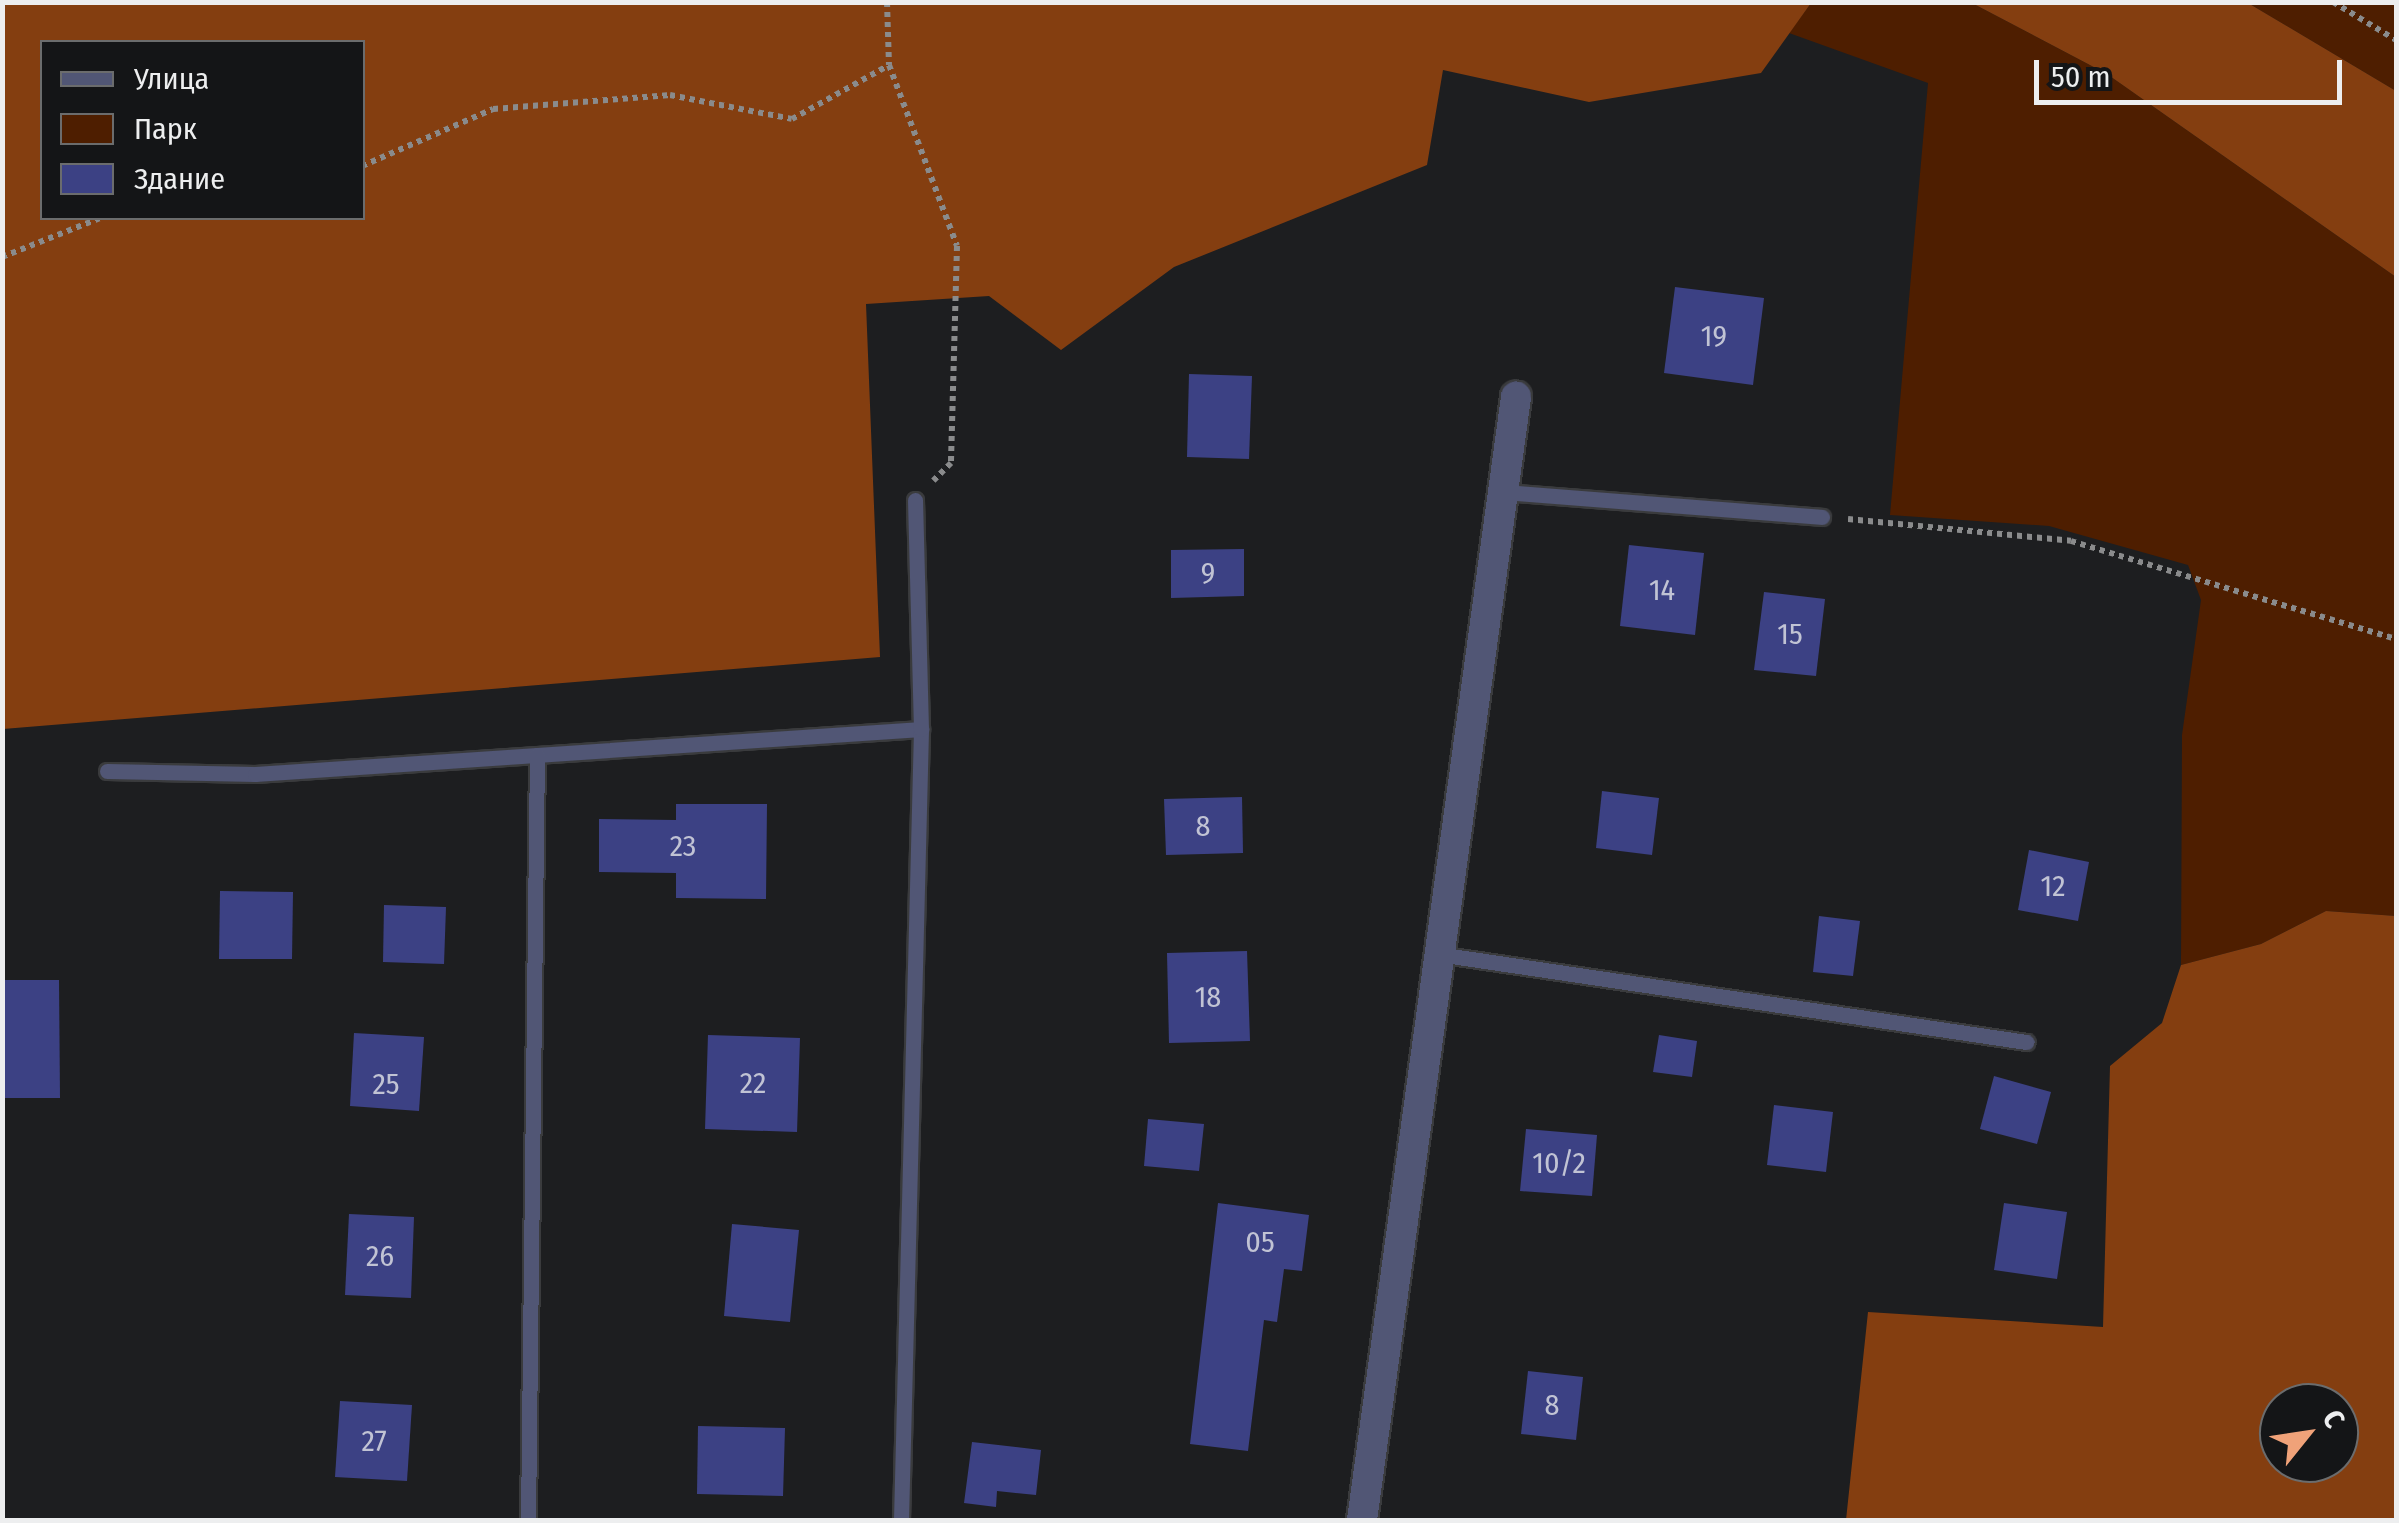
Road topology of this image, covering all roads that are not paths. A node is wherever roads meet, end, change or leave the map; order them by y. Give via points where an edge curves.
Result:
1 (1516, 397) dead end
2 (1504, 492) junction
3 (914, 500) road end
4 (1822, 517) road end
5 (921, 728) junction
6 (537, 755) junction
7 (107, 771) dead end
8 (1438, 954) junction
9 (2026, 1042) dead end
10 (528, 1520) edge
11 (901, 1520) edge
12 (1362, 1520) edge

1 - 2 street
2 - 4 lane
2 - 8 street
3 - 5 lane
5 - 6 lane
5 - 11 lane
6 - 7 lane via 255,774
6 - 10 lane
8 - 9 lane
8 - 12 street

